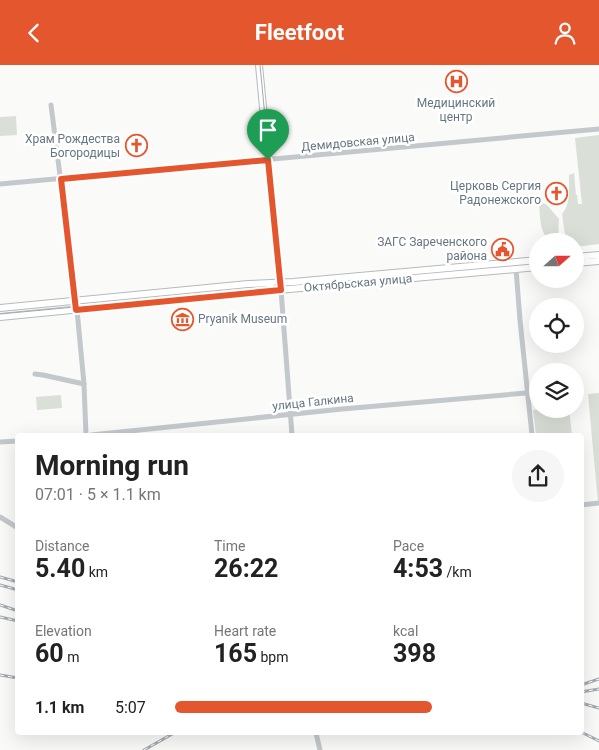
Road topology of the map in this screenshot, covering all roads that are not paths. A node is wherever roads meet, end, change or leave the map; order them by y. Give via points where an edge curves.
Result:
1 (259, 65) edge
2 (51, 105) dead end
3 (599, 129) edge
4 (268, 160) junction
5 (61, 179) junction
6 (0, 184) edge
7 (599, 255) edge
8 (584, 256) edge
9 (529, 261) edge
10 (599, 261) edge
11 (584, 262) edge
12 (529, 268) edge
13 (516, 269) junction
14 (280, 287) junction
15 (76, 301) junction
16 (0, 308) edge
17 (76, 310) junction
18 (0, 317) edge
19 (35, 374) dead end
20 (84, 384) junction
21 (528, 394) junction
22 (291, 415) junction
23 (86, 433) edge
24 (110, 433) edge
25 (292, 433) edge
26 (532, 433) edge
27 (15, 441) edge
28 (0, 442) edge
29 (599, 503) edge
30 (584, 505) edge
31 (0, 517) edge
32 (15, 526) edge
33 (316, 735) edge
34 (320, 750) edge

1 - 4 main road
2 - 5 street
3 - 4 street, Демидовская улица
4 - 5 street, Демидовская улица
4 - 14 main road
5 - 6 street, Демидовская улица
5 - 15 street
7 - 8 main road
9 - 14 main road, Октябрьская улица
10 - 11 main road
12 - 13 main road, Октябрьская улица
13 - 14 main road, Октябрьская улица
13 - 21 street
14 - 15 main road, Октябрьская улица via 248,284
14 - 17 main road, Октябрьская улица
14 - 22 street
15 - 16 main road, Октябрьская улица
15 - 17 main road
17 - 18 main road, Октябрьская улица
17 - 20 street
19 - 20 street
20 - 23 street
21 - 22 street, улица Галкина
21 - 26 street
22 - 24 street, улица Галкина
22 - 25 street
27 - 28 street
29 - 30 street
31 - 32 street
33 - 34 street

